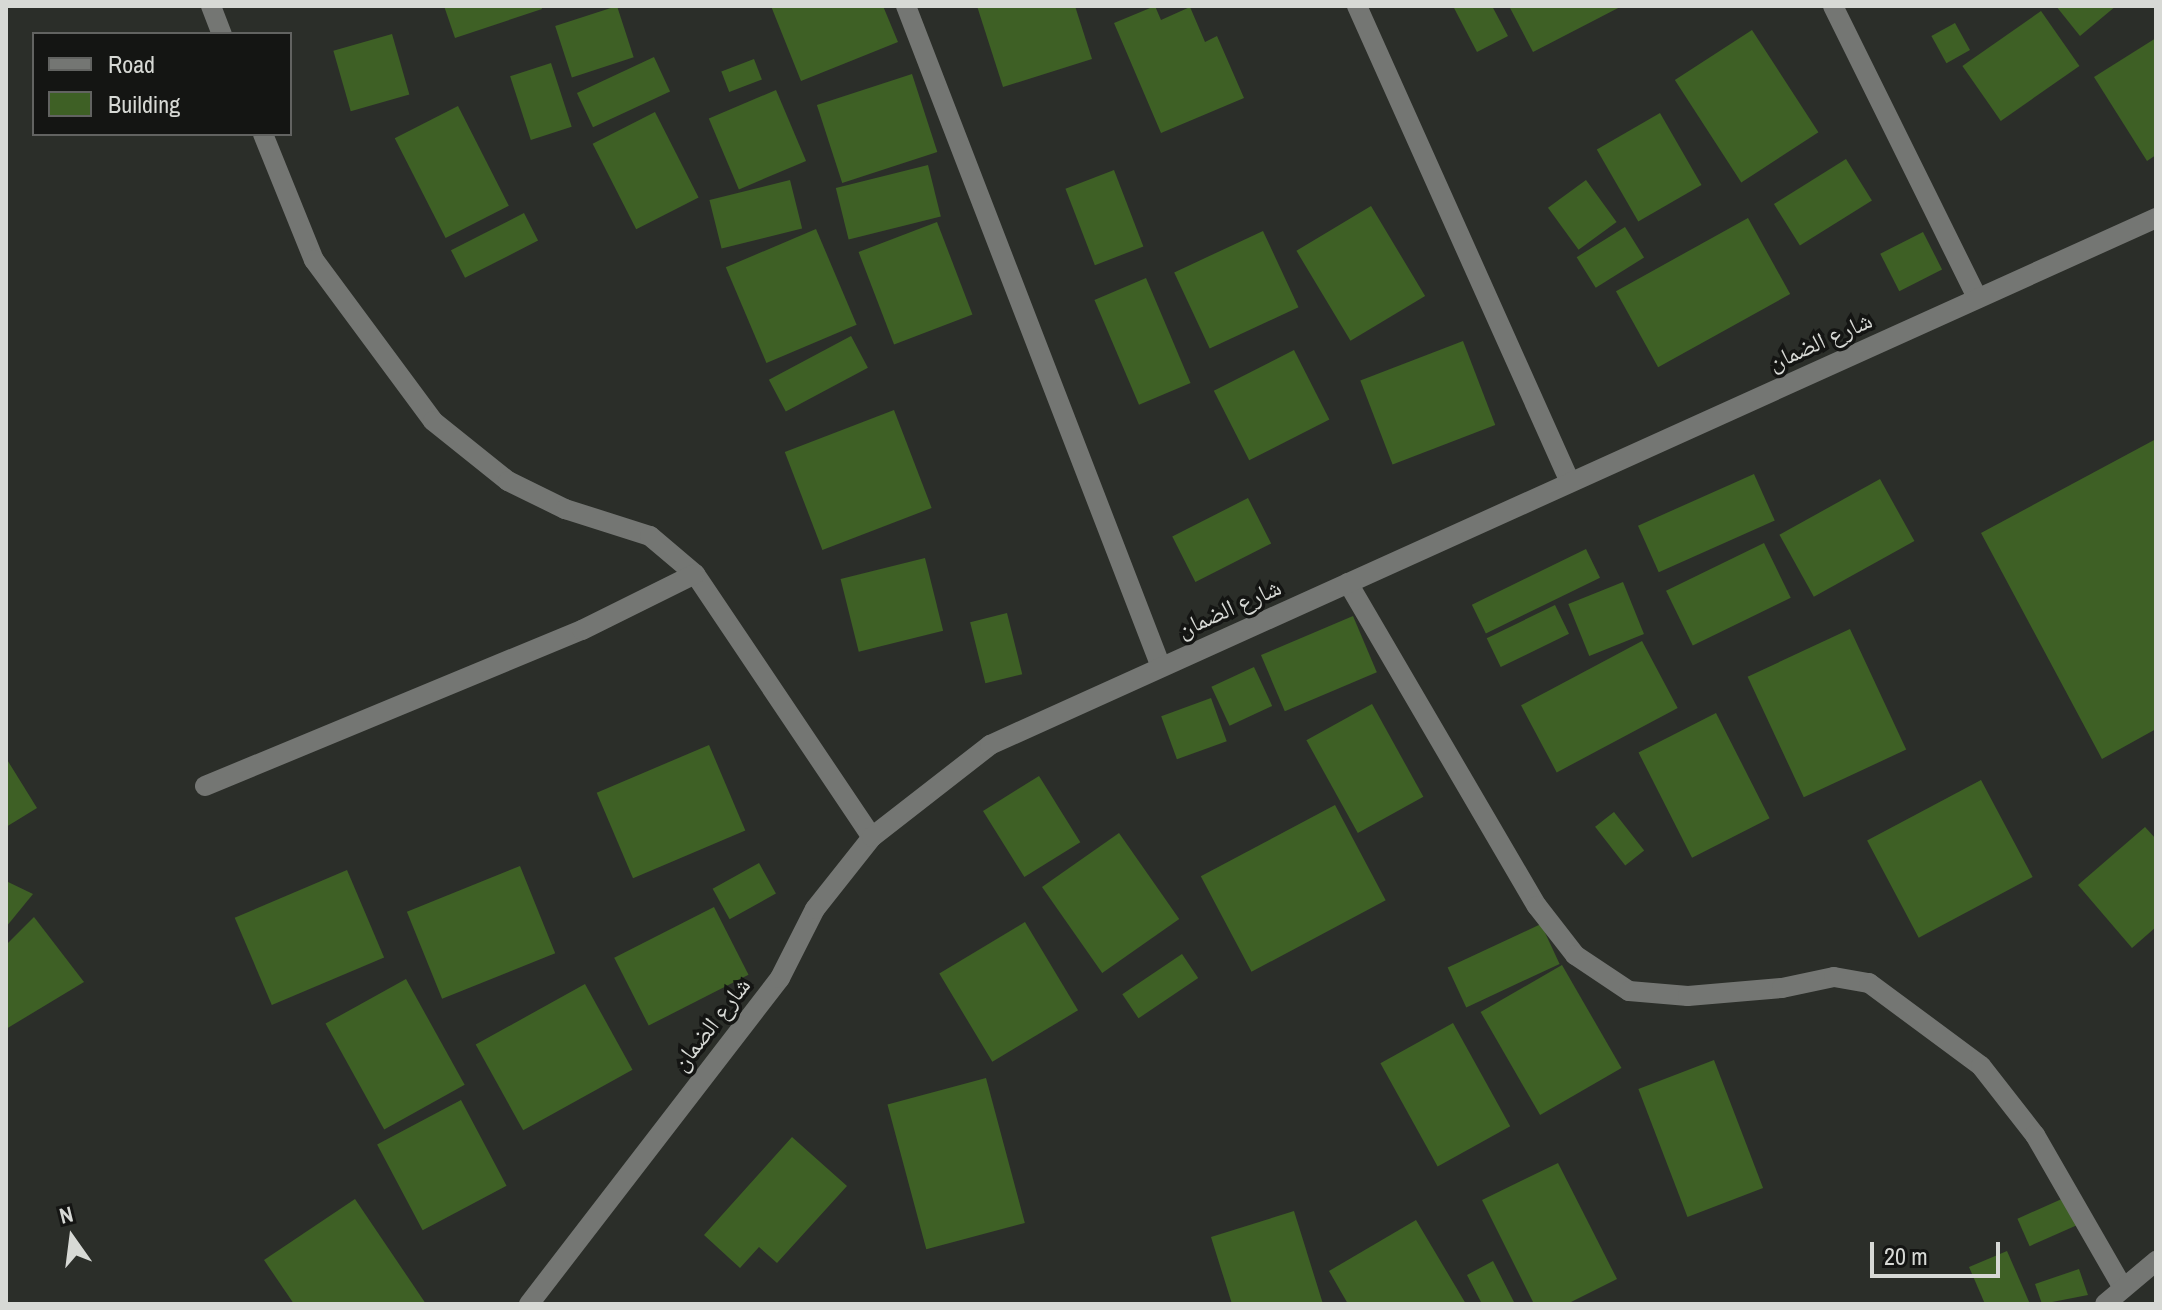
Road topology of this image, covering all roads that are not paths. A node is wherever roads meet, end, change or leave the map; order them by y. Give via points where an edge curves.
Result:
1 (211, 6) edge
2 (906, 6) edge
3 (1357, 6) edge
4 (1833, 6) edge
5 (221, 32) edge
6 (264, 136) edge
7 (2156, 218) edge
8 (1977, 298) junction
9 (1570, 482) junction
10 (695, 574) junction
11 (1348, 583) junction
12 (1161, 667) junction
13 (205, 786) dead end
14 (872, 837) junction
15 (2156, 1261) edge
16 (2122, 1286) junction
17 (529, 1304) edge
18 (2105, 1304) edge

1 - 5 street
2 - 12 street
3 - 9 street
4 - 8 street
6 - 10 street via 314,260 433,421 508,481 565,509 650,536
7 - 8 street, شارع الضمان
8 - 9 street, شارع الضمان
9 - 11 street, شارع الضمان
10 - 13 street via 582,630
10 - 14 street
11 - 12 street, شارع الضمان
11 - 16 street via 1537,906 1575,955 1629,991 1688,996 1782,988 1834,977 1869,983 1981,1066 2035,1135
12 - 14 street, شارع الضمان via 990,745
14 - 17 street, شارع الضمان via 815,909 780,978
15 - 16 street
16 - 18 street

